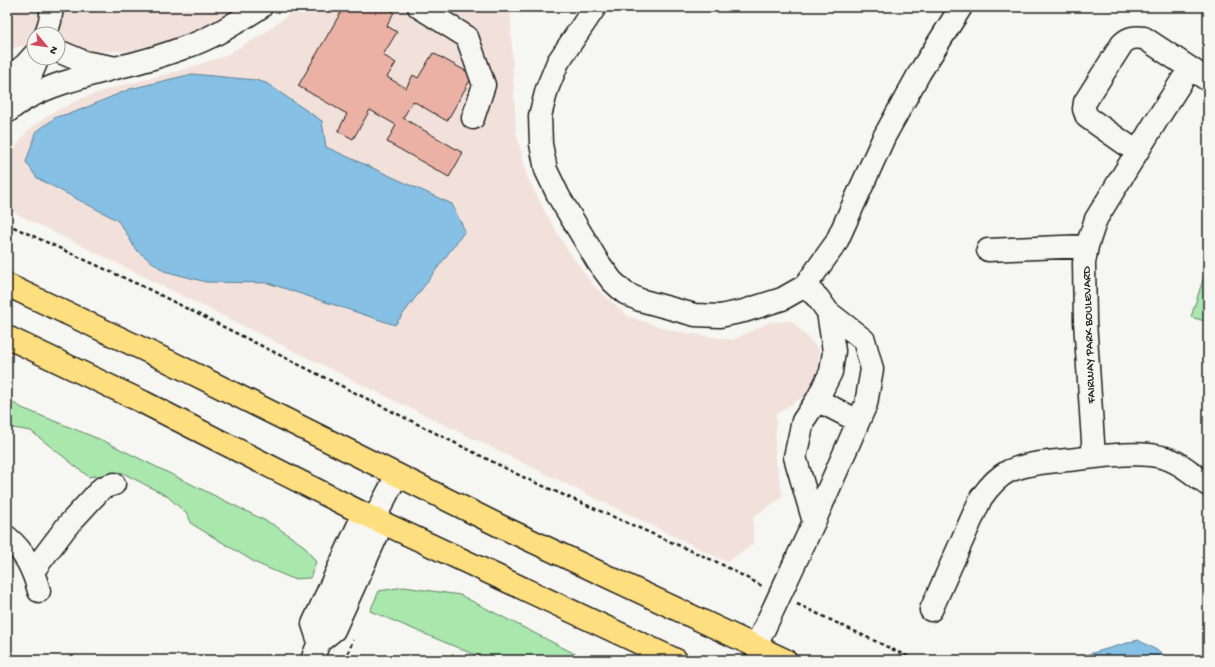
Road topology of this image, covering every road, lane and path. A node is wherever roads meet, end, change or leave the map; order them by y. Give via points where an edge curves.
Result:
1 (52, 7) edge
2 (261, 7) edge
3 (419, 7) edge
4 (595, 7) edge
5 (961, 7) edge
6 (48, 26) edge
7 (66, 54) edge
8 (26, 64) edge
9 (35, 66) edge
10 (117, 68) junction
11 (1199, 74) edge
12 (7, 79) edge
13 (11, 108) edge
14 (473, 118) dead end
15 (1137, 152) junction
16 (7, 224) edge
17 (1087, 246) junction
18 (988, 250) dead end
19 (7, 285) edge
20 (805, 286) junction
21 (828, 312) junction
22 (7, 337) edge
23 (817, 400) junction
24 (858, 421) junction
25 (1094, 457) junction
26 (397, 475) junction
27 (114, 484) dead end
28 (1208, 486) edge
29 (374, 519) junction
30 (814, 522) junction
31 (7, 537) edge
32 (780, 595) junction
33 (931, 610) dead end
34 (756, 646) junction
35 (316, 651) edge
36 (676, 660) edge
37 (785, 660) edge
38 (915, 660) edge

1 - 6 street
2 - 10 street via 225,30 188,47
3 - 14 street via 467,37 484,85
4 - 20 street via 558,62 547,89 540,116 541,144 546,170 558,197 612,281 625,293 640,300 695,315 720,316 782,299
5 - 20 street via 920,72 884,137 836,243
7 - 10 street via 84,62
8 - 12 street
9 - 13 street
10 - 13 street via 57,84
11 - 15 street, FAIRWAY PARK BOULEVARD
11 - 15 street via 1144,38 1135,37 1122,44 1085,102 1084,109 1088,117
15 - 17 street, FAIRWAY PARK BOULEVARD via 1096,219
16 - 32 path via 146,288 527,479 719,563
17 - 18 street
17 - 25 street, FAIRWAY PARK BOULEVARD via 1084,263 1085,321
19 - 26 main road via 178,366
20 - 21 street
21 - 23 street via 834,351 831,372
21 - 24 street via 864,340 872,369 866,404
22 - 29 main road via 143,402
23 - 24 street
23 - 30 street via 803,421 795,457
24 - 30 street
25 - 28 street via 1146,454 1166,458 1179,464
25 - 33 street via 1028,465 1007,472 992,483 981,498
26 - 29 street
26 - 34 main road
27 - 31 street via 102,488 67,526 36,581 26,557
29 - 35 street via 359,524 313,624
29 - 36 main road
30 - 32 street
32 - 34 street
32 - 38 path
34 - 37 main road

